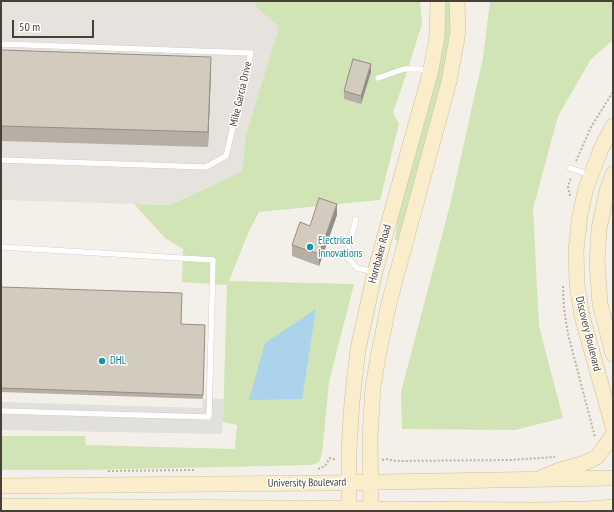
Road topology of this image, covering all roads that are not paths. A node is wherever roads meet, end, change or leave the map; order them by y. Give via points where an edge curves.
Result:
1 (438, 1) edge
2 (457, 1) edge
3 (1, 44) edge
4 (430, 74) junction
5 (378, 78) dead end
6 (613, 126) edge
7 (1, 160) edge
8 (570, 168) dead end
9 (591, 176) junction
10 (612, 180) edge
11 (356, 219) dead end
12 (1, 247) edge
13 (375, 272) junction
14 (613, 354) edge
15 (1, 411) edge
16 (613, 427) edge
17 (613, 435) edge
18 (613, 478) edge
19 (536, 480) junction
20 (348, 482) junction
21 (370, 482) junction
22 (1, 486) edge
23 (1, 506) edge
24 (613, 507) edge
25 (349, 510) edge
26 (371, 510) edge
27 (428, 510) edge

1 - 4 main road, Hornbaker Road via 437,37
2 - 21 main road, Hornbaker Road via 458,32 449,82 389,303 379,350 372,407
3 - 7 lane, Mike Garcia Drive via 251,53 226,156 206,167
4 - 5 lane via 421,69 404,69
4 - 13 main road, Hornbaker Road
6 - 9 main road, Discovery Boulevard via 601,148
8 - 9 lane
9 - 10 main road
9 - 16 main road, Discovery Boulevard via 580,215 576,252 577,284 588,342
10 - 14 main road, Discovery Boulevard via 599,230 597,262 600,304
11 - 13 lane via 346,256 357,268
12 - 15 lane via 213,260 209,417
13 - 20 main road, Hornbaker Road via 358,349 352,402
17 - 19 main road via 596,457
18 - 19 main road, University Boulevard
19 - 21 main road, University Boulevard
20 - 21 main road, University Boulevard
20 - 22 main road, University Boulevard
20 - 25 main road, Hornbaker Road
21 - 26 main road, Hornbaker Road
23 - 25 main road
24 - 27 main road
25 - 26 main road
26 - 27 main road

